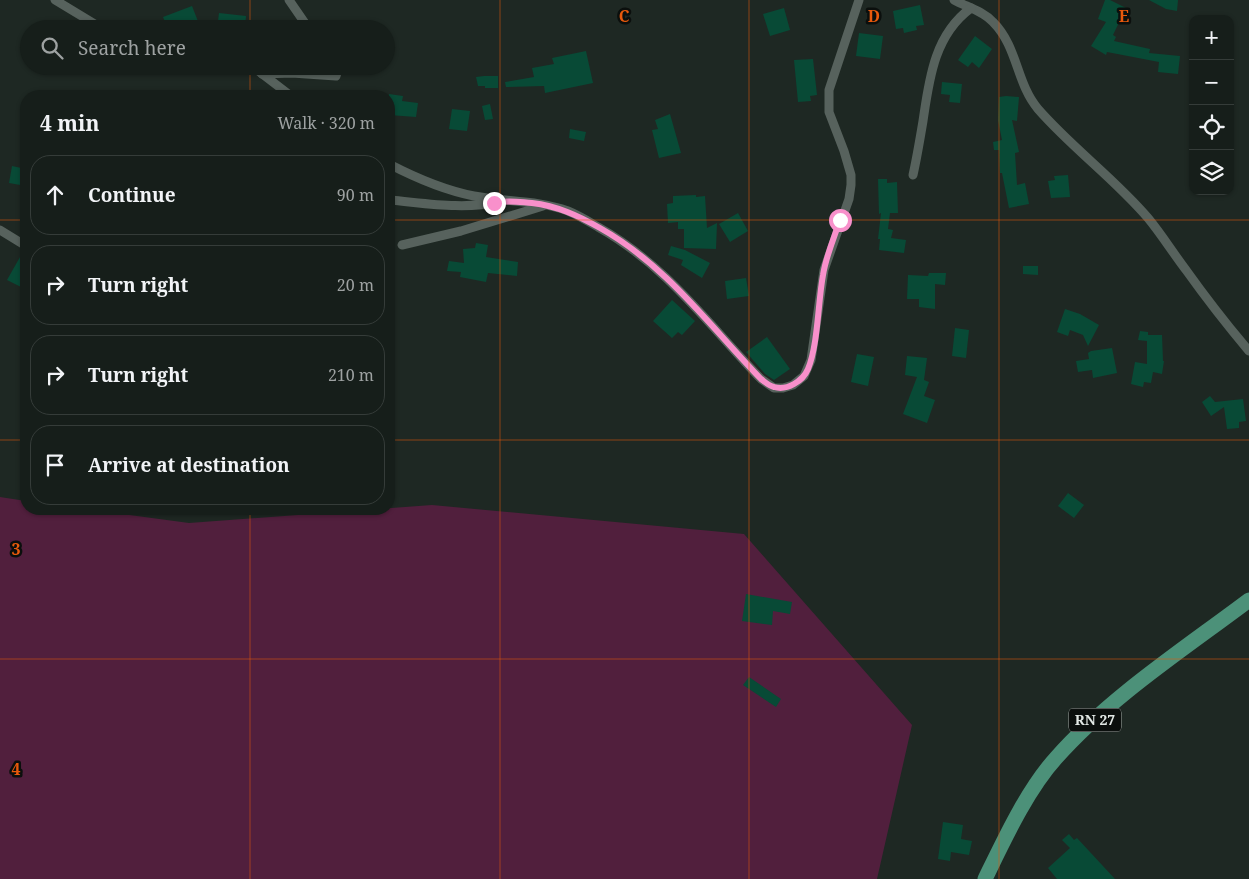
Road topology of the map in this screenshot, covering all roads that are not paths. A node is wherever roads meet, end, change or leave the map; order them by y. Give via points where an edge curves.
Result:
1 (55, 0) edge
2 (289, 0) edge
3 (859, 0) edge
4 (954, 0) edge
5 (971, 8) junction
6 (88, 20) edge
7 (303, 20) edge
8 (263, 75) edge
9 (322, 75) edge
10 (336, 75) edge
11 (283, 90) edge
12 (395, 167) edge
13 (913, 175) dead end
14 (506, 200) junction
15 (395, 201) edge
16 (546, 205) junction
17 (0, 230) edge
18 (20, 242) edge
19 (402, 245) dead end
20 (1247, 345) edge
21 (1249, 600) edge
22 (986, 879) edge

1 - 6 street
2 - 7 street
3 - 16 street via 828,100 833,125 848,164 850,192 824,270 810,360 804,376 793,385 774,388 761,379 681,291 635,250 581,217
4 - 5 street
5 - 13 street via 957,20 934,59
5 - 20 street via 984,14 1003,34 1010,45 1023,85 1038,108 1149,219
8 - 11 street
9 - 10 street
12 - 14 street via 449,190
14 - 15 street via 477,206
14 - 16 street
16 - 19 street
17 - 18 street
21 - 22 main road, RN 27 via 1111,704 1055,758 1014,821

